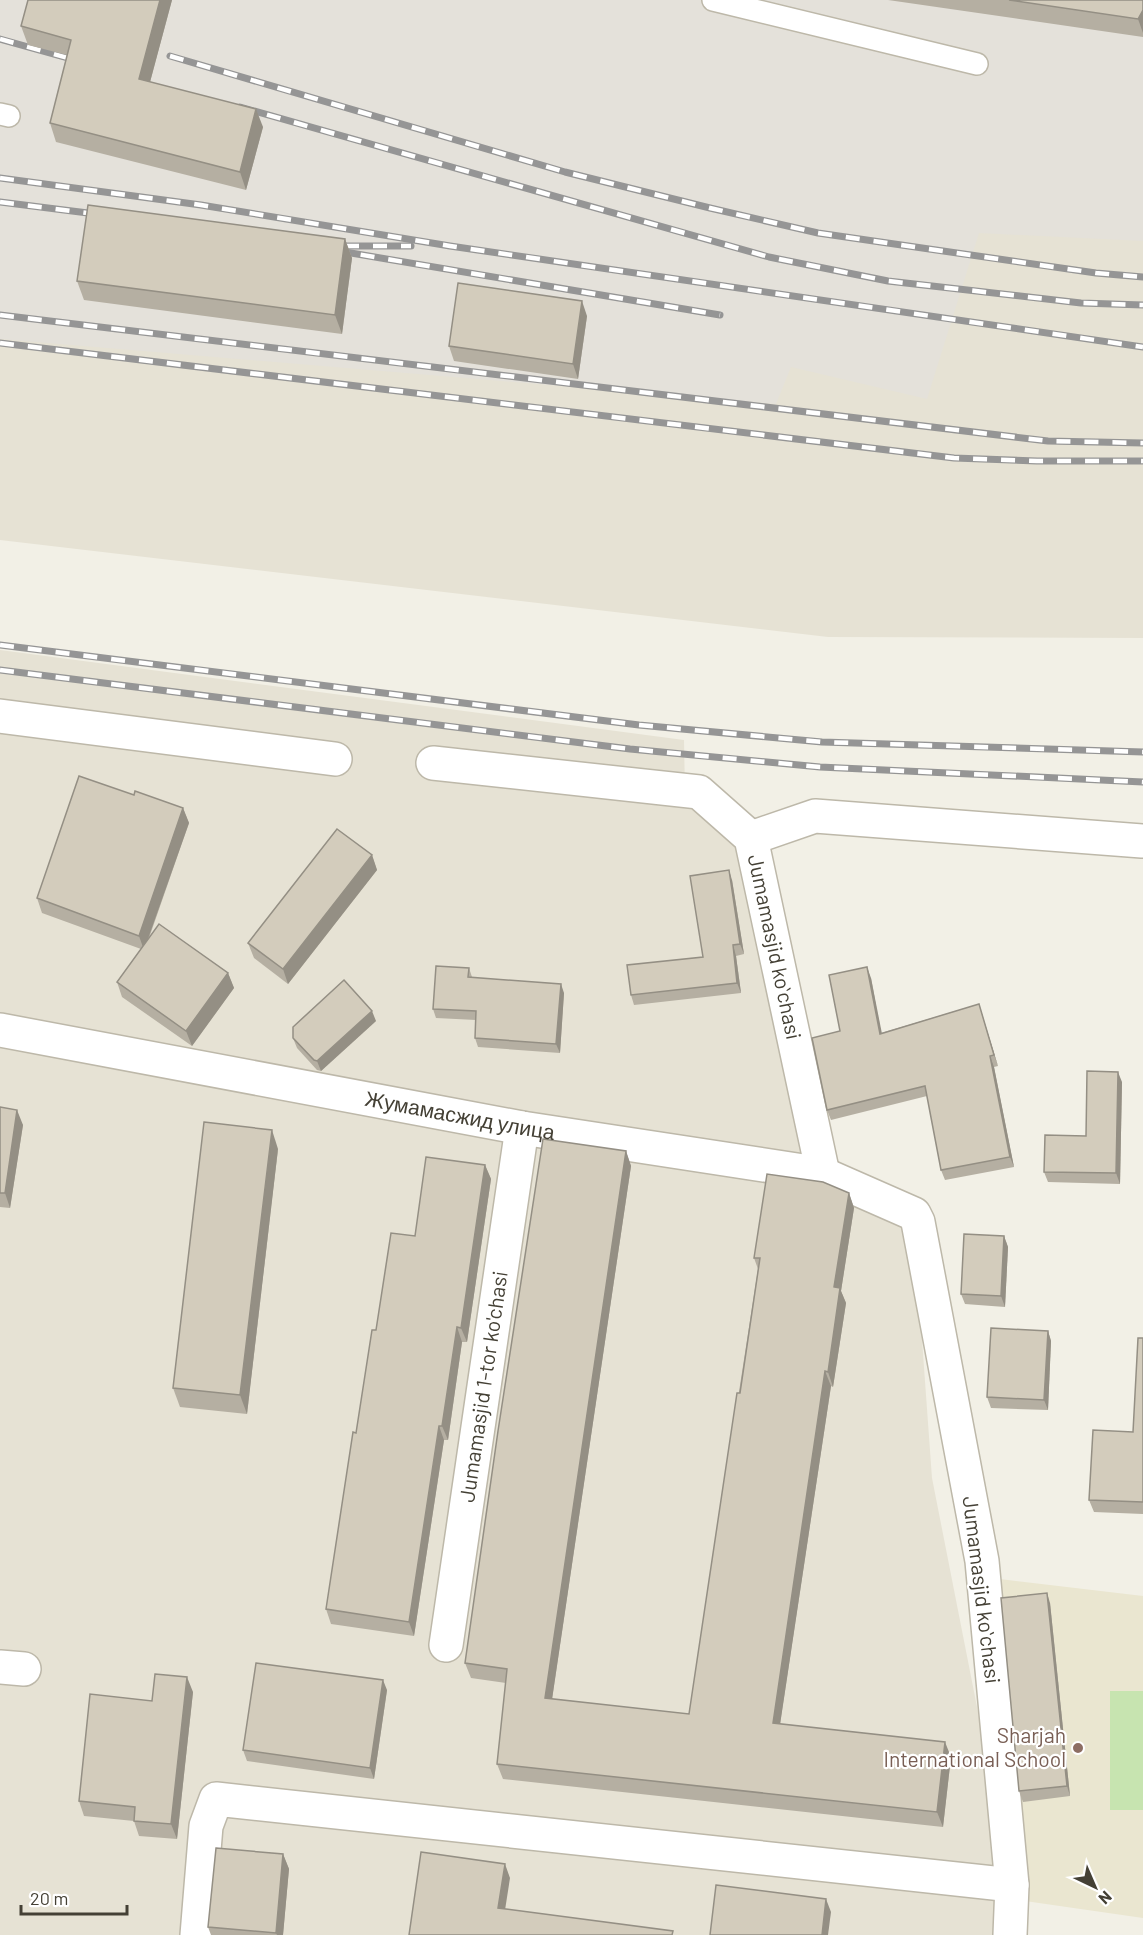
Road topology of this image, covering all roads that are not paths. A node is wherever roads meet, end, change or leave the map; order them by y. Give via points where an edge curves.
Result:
1 (713, 0) edge
2 (978, 64) dead end
3 (0, 716) edge
4 (335, 759) dead end
5 (433, 764) dead end
6 (751, 838) junction
7 (1142, 841) edge
8 (0, 1030) edge
9 (522, 1128) junction
10 (823, 1174) junction
11 (914, 1214) joint
12 (446, 1645) dead end
13 (1012, 1885) junction
14 (197, 1935) edge
15 (1010, 1935) edge

1 - 2 lane
3 - 4 street
5 - 6 street, Jumamasjid koʻchasi via 699,792
6 - 7 street via 815,816
6 - 10 street, Jumamasjid koʻchasi
8 - 9 street, Жумамасжид улица
9 - 10 street, Жумамасжид улица
9 - 12 street, Jumamasjid 1-tor ko'chasi
10 - 11 street, Жумамасжид улица
11 - 13 street, Jumamasjid koʻchasi via 981,1562
13 - 14 street via 216,1799 206,1826
13 - 15 street, Jumamasjid koʻchasi

